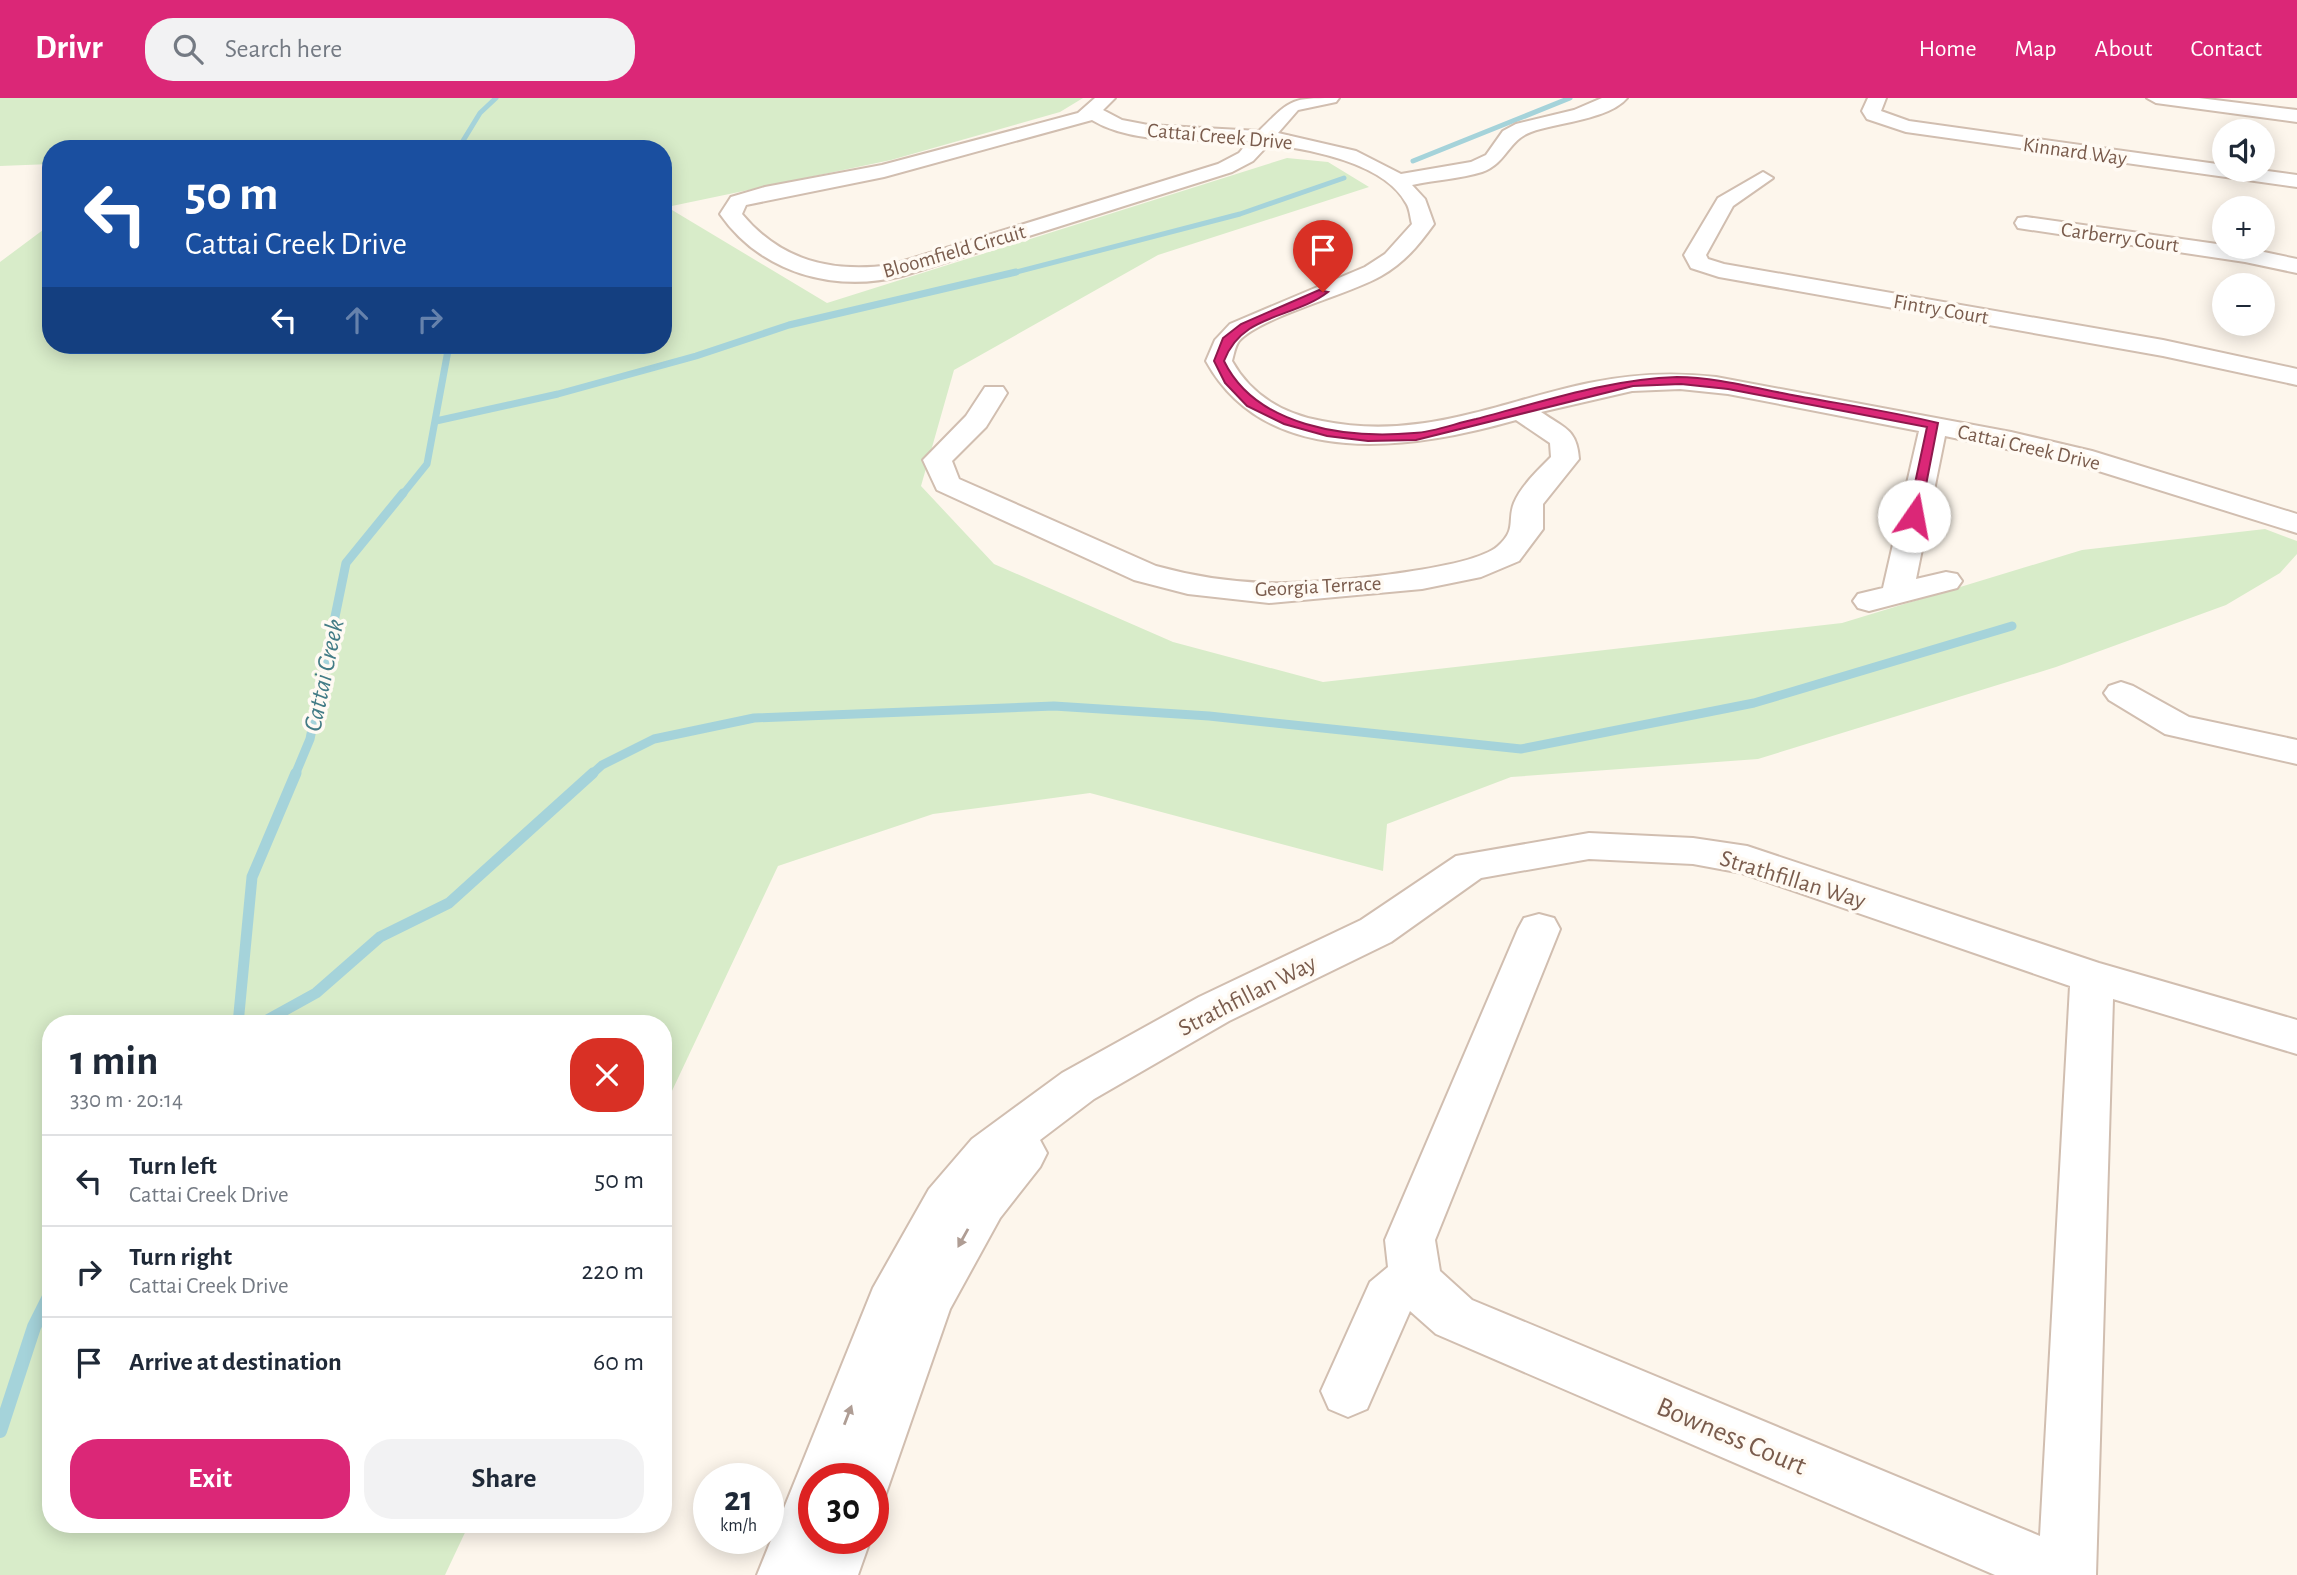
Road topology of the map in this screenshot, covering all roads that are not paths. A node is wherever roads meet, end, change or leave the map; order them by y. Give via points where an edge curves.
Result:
1 (1330, 98) edge
2 (1618, 98) edge
3 (1877, 98) edge
4 (2156, 98) edge
5 (1099, 104) edge
6 (2297, 116) edge
7 (1264, 136) junction
8 (1763, 178) dead end
9 (1398, 181) junction
10 (2297, 181) edge
11 (2026, 223) dead end
12 (2297, 266) edge
13 (2297, 377) edge
14 (994, 393) dead end
15 (1521, 411) junction
16 (1934, 425) junction
17 (2297, 524) edge
18 (1946, 581) dead end
19 (2122, 693) dead end
20 (2297, 752) edge
21 (1539, 929) dead end
22 (2092, 976) junction
23 (2297, 1037) edge
24 (1078, 1086) junction
25 (1413, 1277) junction
26 (1348, 1391) dead end
27 (830, 1463) edge
28 (870, 1463) edge
29 (798, 1544) edge
30 (836, 1554) edge
31 (786, 1575) edge
32 (829, 1575) edge
33 (2065, 1575) edge

1 - 7 street via 1292,106
2 - 9 street via 1580,114 1523,128 1510,135 1493,159 1476,167
3 - 10 street, Kinnard Way via 1871,111 1874,116 1906,126
4 - 6 street
5 - 7 street, Cattai Creek Drive via 1100,119 1134,128
5 - 7 street, Bloomfield Circuit via 1085,117 947,156 751,197 738,201 731,214 741,230 776,257 833,275 866,276 1089,212 1225,167 1246,157
7 - 9 street, Cattai Creek Drive via 1360,159
8 - 13 street, Fintry Court via 1725,202 1695,256 1699,263
9 - 15 street, Cattai Creek Drive via 1417,201 1423,224 1413,242 1395,260 1368,274 1245,326 1227,341 1219,361 1228,381 1251,404 1288,422 1368,438 1416,437
11 - 12 street, Carberry Court
14 - 15 street, Georgia Terrace via 976,422 937,460 947,484 1146,573 1188,585 1269,593 1422,580 1471,570 1508,554 1528,528 1528,504 1566,459 1564,440
15 - 16 street, Cattai Creek Drive via 1633,382 1681,380
16 - 17 street, Cattai Creek Drive via 2082,457
16 - 18 street via 1883,598
19 - 20 street via 2178,726
21 - 25 street via 1410,1240
22 - 23 street, Strathfillan Way
22 - 24 street, Strathfillan Way via 1747,860 1692,851 1590,846 1470,866 1376,931 1214,1009
22 - 33 street, Bowness Court
27 -> 24 street, Strathfillan Way via 891,1305 946,1204 989,1153
24 -> 28 street, Strathfillan Way via 983,1203 927,1302
25 - 26 street via 1388,1298
25 - 33 street, Bowness Court via 1430,1300 1454,1317
29 - 31 street
30 - 32 street

